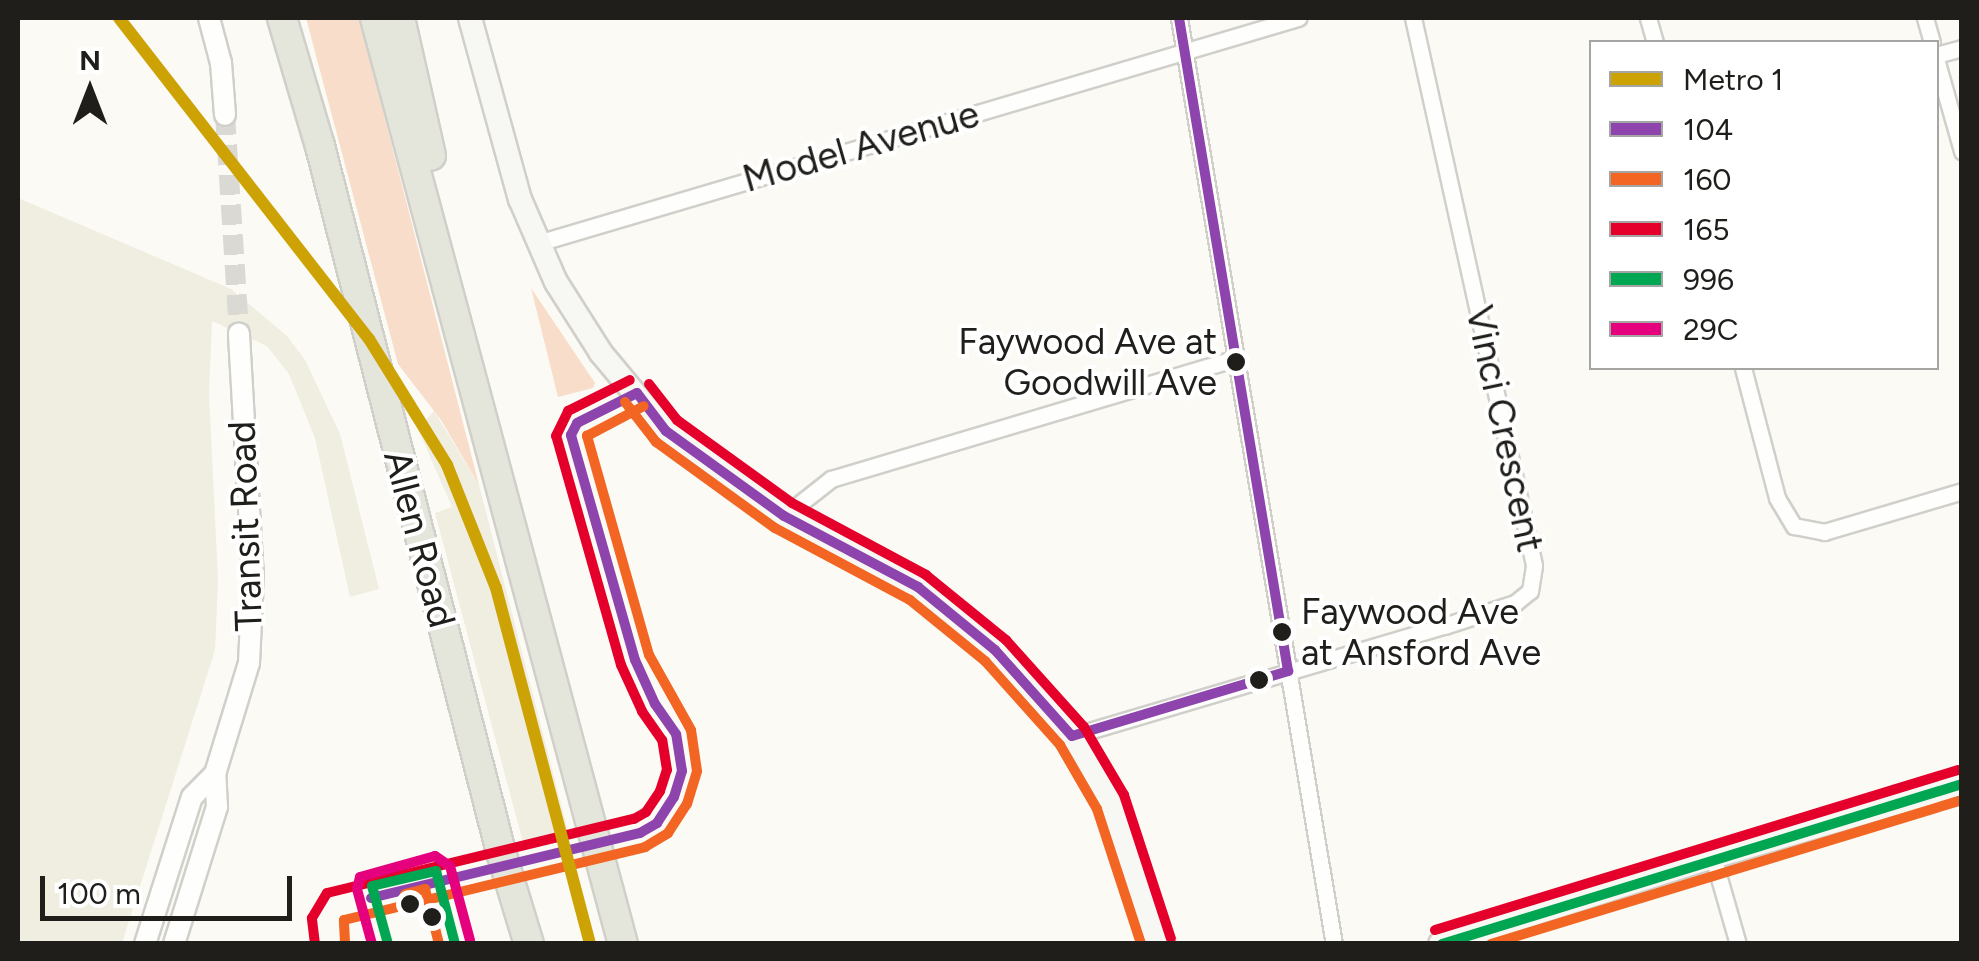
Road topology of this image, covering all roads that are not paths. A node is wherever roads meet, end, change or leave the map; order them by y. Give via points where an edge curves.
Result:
1 (209, 18) edge
2 (282, 18) edge
3 (375, 18) edge
4 (400, 18) edge
5 (470, 18) edge
6 (1179, 18) edge
7 (1298, 18) edge
8 (1413, 18) edge
9 (1185, 51) junction
10 (1939, 68) edge
11 (225, 115) tunnel mouth
12 (1962, 151) edge
13 (538, 242) junction
14 (239, 333) tunnel mouth
15 (1236, 358) junction
16 (468, 360) junction
17 (1744, 370) edge
18 (1962, 491) edge
19 (784, 516) junction
20 (1288, 671) junction
21 (1072, 736) junction
22 (215, 774) junction
23 (1962, 784) edge
24 (501, 852) junction
25 (1712, 856) junction
26 (145, 944) edge
27 (174, 944) edge
28 (516, 944) edge
29 (529, 944) edge
30 (623, 944) edge
31 (1157, 944) edge
32 (1334, 944) edge
33 (1440, 944) edge
34 (1738, 944) edge

1 - 11 street
2 - 24 highway, Allen Road
3 - 16 highway
4 - 16 highway via 452,253
5 - 13 main road
6 - 9 street
7 - 9 street
8 - 20 street, Vinci Crescent via 1534,565 1530,591 1514,603
9 - 13 street, Model Avenue
9 - 15 street
10 - 12 street
13 - 19 main road via 602,353 666,431
14 - 22 street, Transit Road via 252,625 249,663
15 - 19 street via 831,479
15 - 20 street
16 - 30 highway
17 - 18 street via 1777,498 1794,526 1824,532
19 - 21 main road via 918,586 995,650
20 - 21 street
20 - 32 street
21 - 31 main road via 1110,803
22 - 26 street, Transit Road via 192,797
22 - 27 street, Transit Road via 217,807
23 - 25 main road
24 - 28 highway
24 - 29 highway, Allen Road
25 - 33 main road
25 - 34 street

